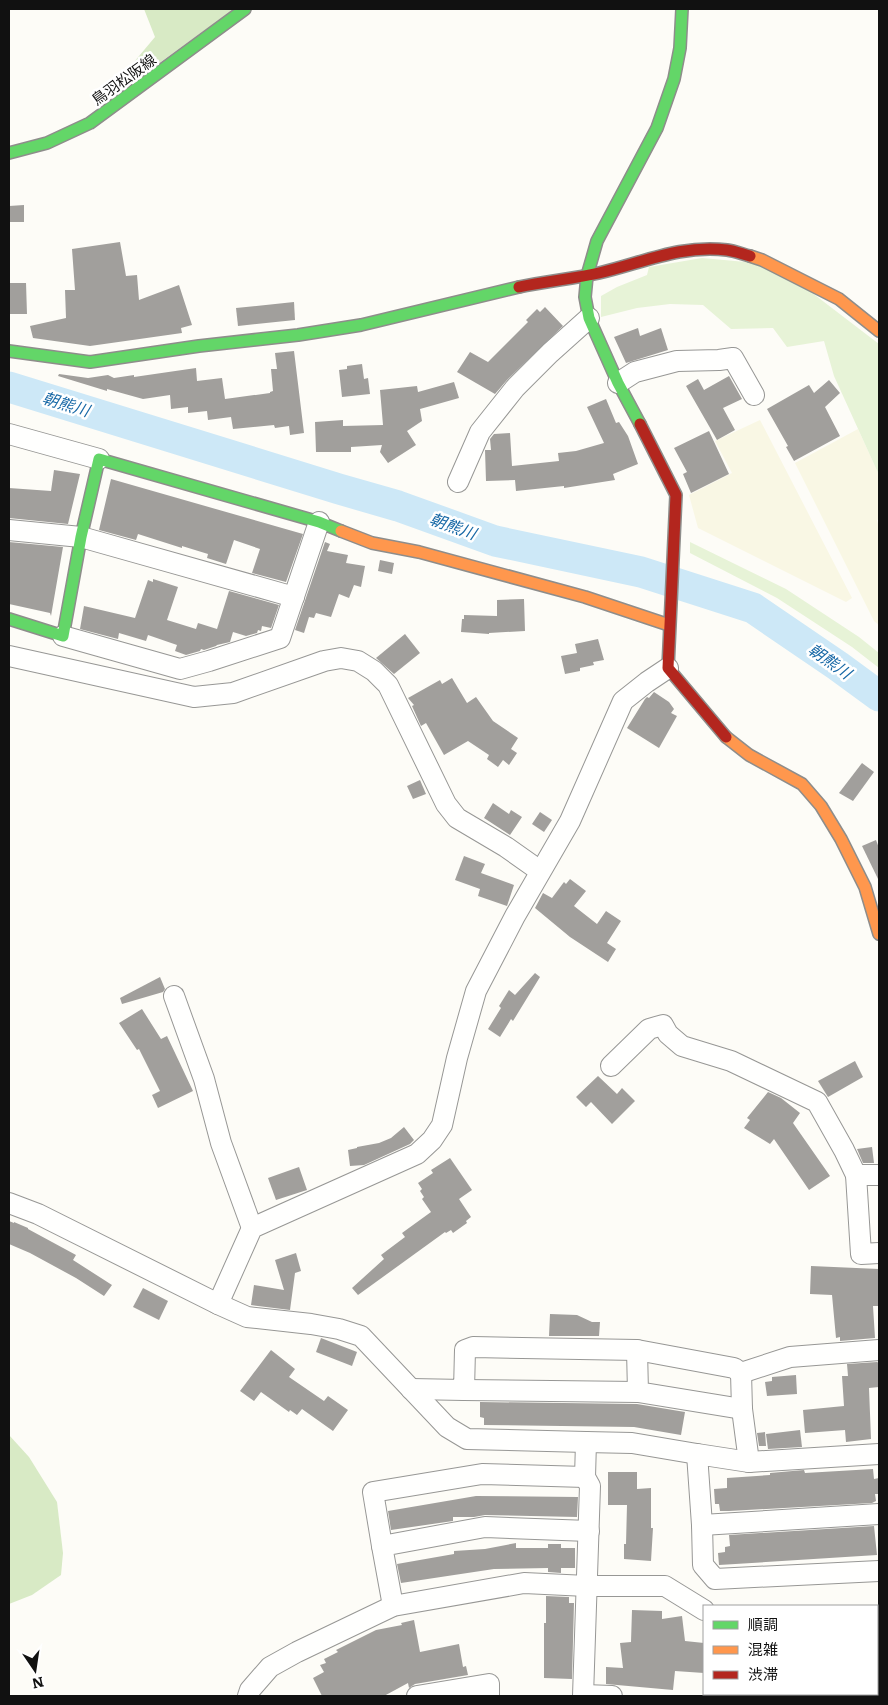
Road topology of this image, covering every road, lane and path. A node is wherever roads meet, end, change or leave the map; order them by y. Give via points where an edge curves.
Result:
1 (246, 9) edge
2 (682, 9) edge
3 (9, 153) edge
4 (587, 276) junction
5 (589, 318) junction
6 (879, 331) edge
7 (9, 350) edge
8 (618, 383) junction
9 (754, 395) dead end
10 (9, 434) edge
11 (99, 459) junction
12 (458, 482) dead end
13 (319, 522) junction
14 (9, 530) edge
15 (82, 537) junction
16 (294, 598) junction
17 (9, 620) edge
18 (669, 624) junction
19 (67, 638) junction
20 (9, 656) edge
21 (66, 668) junction
22 (668, 668) junction
23 (540, 871) junction
24 (879, 934) edge
25 (174, 996) dead end
26 (611, 1066) dead end
27 (879, 1175) edge
28 (856, 1176) junction
29 (9, 1203) edge
30 (252, 1228) junction
31 (879, 1253) edge
32 (218, 1304) junction
33 (637, 1350) junction
34 (879, 1350) edge
35 (741, 1373) junction
36 (411, 1389) junction
37 (464, 1390) junction
38 (638, 1392) junction
39 (742, 1409) junction
40 (586, 1442) junction
41 (698, 1454) junction
42 (879, 1454) edge
43 (749, 1462) junction
44 (585, 1477) junction
45 (879, 1514) edge
46 (702, 1525) junction
47 (589, 1531) junction
48 (382, 1546) junction
49 (879, 1571) edge
50 (587, 1586) junction
51 (393, 1606) junction
52 (703, 1609) edge
53 (248, 1696) edge
54 (417, 1696) edge
55 (489, 1696) edge
56 (584, 1696) edge
57 (612, 1696) edge

1 - 3 street, 鳥羽松阪線 via 90,123 48,143
2 - 4 street via 674,80 657,128 597,242
4 - 5 street via 585,297
4 - 6 street via 690,249 728,250 762,260 840,299
4 - 7 street via 494,292 361,325 90,362
5 - 8 street
5 - 12 street via 515,388 480,432
8 - 9 street via 635,372 677,361 733,358
8 - 18 street via 676,495
10 - 11 street
11 - 13 street
11 - 15 street
13 - 16 street
13 - 18 street via 372,543 419,552 585,597
14 - 15 street
15 - 16 street
15 - 19 street
16 - 19 street via 280,638 180,669
17 - 19 street
18 - 22 street
19 - 21 street
20 - 21 street
21 - 23 street via 194,697 233,693 324,661 341,658 358,661 388,685 446,804 457,818
22 - 23 street via 623,702 570,821
22 - 24 street via 724,735 748,755 802,784 822,806 865,888
23 - 30 street via 476,991 442,1125 432,1140 417,1154
25 - 30 street via 204,1079 220,1142
26 - 28 street via 649,1029 663,1025 682,1046 731,1061 817,1102
27 - 28 street
28 - 31 street via 861,1254
29 - 32 street via 38,1214
30 - 32 street
32 - 36 street via 247,1317 339,1328 360,1336
33 - 35 street via 734,1368
33 - 37 street via 473,1347 466,1350
33 - 38 street
34 - 35 street via 790,1357
35 - 39 street
36 - 37 street
36 - 40 street via 447,1427 468,1439
37 - 38 street
38 - 39 street
39 - 43 street
40 - 41 street via 632,1443
40 - 44 street
41 - 43 street
41 - 46 street
42 - 43 street
44 - 47 street via 590,1486
44 - 48 street via 482,1474 373,1492
45 - 46 street
46 - 49 street via 703,1565 715,1579
47 - 48 street via 485,1527
47 - 50 street
48 - 51 street
50 - 51 street via 524,1582
50 - 52 street via 665,1586
50 - 56 street
51 - 53 street via 270,1667
54 - 55 street via 490,1684
56 - 57 street

